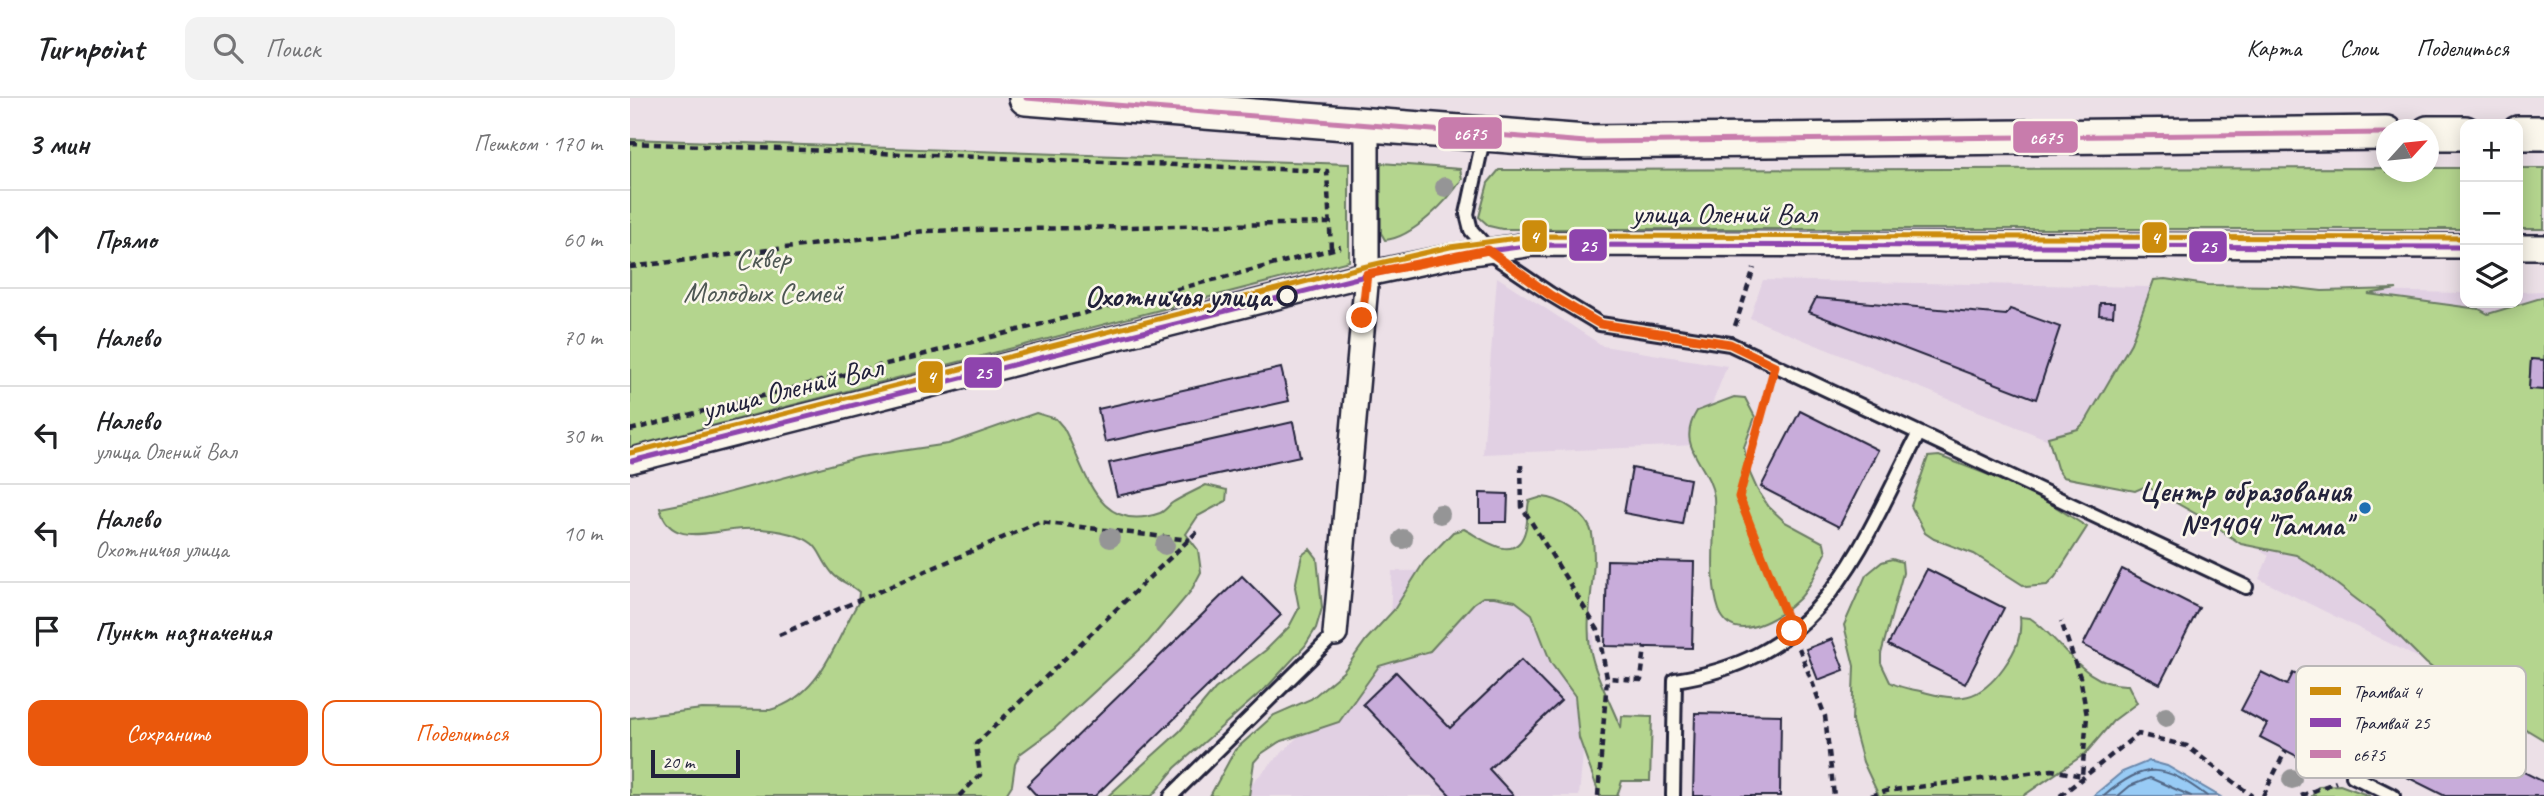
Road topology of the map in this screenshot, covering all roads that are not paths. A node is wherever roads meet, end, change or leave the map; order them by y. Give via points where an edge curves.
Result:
1 (1026, 98) edge
2 (1367, 125) junction
3 (2376, 132) edge
4 (2439, 133) edge
5 (2460, 133) edge
6 (2523, 133) edge
7 (2544, 133) edge
8 (1484, 134) junction
9 (2460, 246) edge
10 (2523, 247) edge
11 (2544, 247) edge
12 (1488, 250) junction
13 (1367, 274) junction
14 (1919, 433) junction
15 (630, 461) edge
16 (2246, 587) dead end
17 (1335, 634) joint
18 (2357, 778) edge
19 (1171, 796) edge
20 (1673, 796) edge
21 (2393, 796) edge

1 - 2 main road
2 - 8 main road
2 - 13 street
3 - 8 main road via 1586,142
4 - 5 main road
6 - 7 main road
8 - 12 lane via 1467,214 1471,230
9 - 12 street, улица Олений Вал via 1533,244
10 - 11 street
12 - 13 street, улица Олений Вал
12 - 14 lane via 1600,324 1730,344
13 - 15 street, улица Олений Вал
13 - 17 street
14 - 16 lane
14 - 20 lane via 1846,575 1827,600 1770,649 1734,667 1675,680
17 - 19 lane
18 - 21 lane

